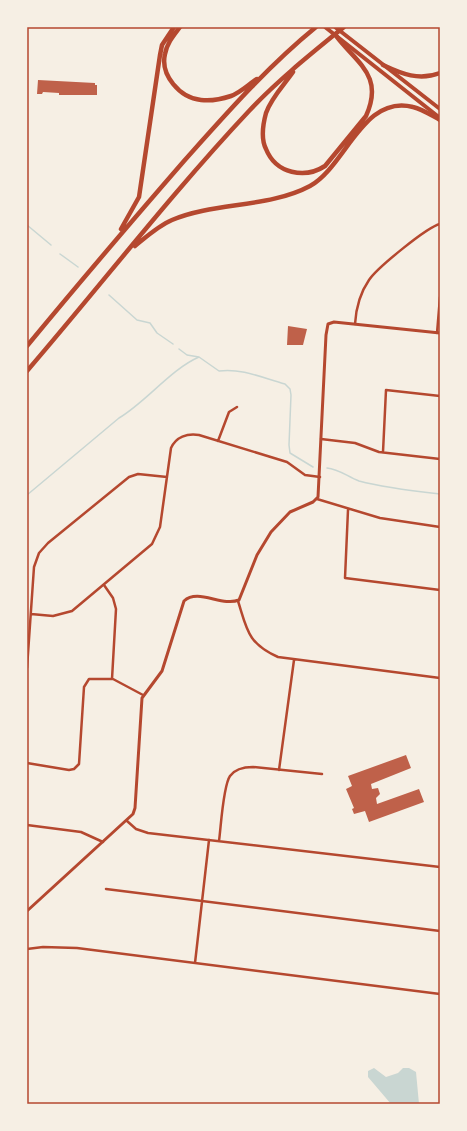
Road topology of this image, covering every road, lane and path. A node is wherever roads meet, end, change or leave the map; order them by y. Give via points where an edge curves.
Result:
1 (174, 27) edge
2 (180, 27) edge
3 (316, 27) edge
4 (325, 27) edge
5 (335, 27) edge
6 (344, 27) edge
7 (337, 36) junction
8 (298, 65) junction
9 (383, 65) junction
10 (269, 70) junction
11 (440, 73) edge
12 (440, 109) edge
13 (440, 119) edge
14 (440, 224) edge
15 (117, 237) junction
16 (123, 257) junction
17 (440, 297) edge
18 (355, 324) junction
19 (438, 333) edge
20 (27, 346) edge
21 (28, 370) edge
22 (440, 396) edge
23 (237, 407) dead end
24 (321, 439) junction
25 (218, 441) junction
26 (383, 452) junction
27 (440, 458) edge
28 (167, 477) junction
29 (320, 477) junction
30 (317, 499) junction
31 (348, 510) junction
32 (440, 527) edge
33 (104, 585) junction
34 (440, 590) edge
35 (238, 601) junction
36 (31, 614) junction
37 (294, 660) junction
38 (27, 668) edge
39 (440, 678) edge
40 (112, 679) junction
41 (143, 695) junction
42 (27, 763) edge
43 (279, 770) junction
44 (322, 774) dead end
45 (127, 821) junction
46 (27, 825) edge
47 (209, 840) junction
48 (219, 841) junction
49 (103, 842) junction
50 (440, 867) edge
51 (106, 889) dead end
52 (202, 901) junction
53 (27, 912) edge
54 (440, 931) edge
55 (27, 949) edge
56 (195, 963) junction
57 (440, 994) edge

1 - 15 highway via 162,45 139,197
2 - 10 highway via 169,42 164,58 166,72 173,84 184,94 200,100 233,96
3 - 10 highway
4 - 7 main road
5 - 9 main road
6 - 8 highway
7 - 8 highway via 368,74 372,86 370,107 366,116 325,166 302,174 283,168 274,161 266,150 263,135 268,107
7 - 13 main road
8 - 16 highway via 250,110
9 - 11 highway via 415,77 426,78
9 - 12 main road
10 - 15 highway via 233,106
13 - 16 highway via 412,106 397,105 386,108 369,119 330,170 310,186 291,194 180,217 149,234
14 - 18 street via 428,229 373,274 360,296
15 - 20 highway
16 - 21 highway
17 - 19 street
18 - 19 street
18 - 24 street via 332,322 326,327
22 - 26 street via 386,390
23 - 25 street via 229,412
24 - 26 street via 355,442
24 - 29 street
25 - 28 street via 193,434 180,437 171,448
25 - 29 street via 287,462 306,475
26 - 27 street
28 - 33 street via 156,539
28 - 36 street via 138,474 128,477 48,543 39,553 34,567
29 - 30 street
30 - 31 street
30 - 35 street via 290,512 271,532 257,555
31 - 32 street via 380,518
31 - 34 street via 345,578
33 - 36 street via 66,614
33 - 40 street via 113,598 116,609
35 - 37 street via 245,626 258,644 278,657
35 - 41 street via 193,597 185,600 162,671
36 - 38 street
37 - 39 street
37 - 43 street
40 - 41 street
40 - 42 street via 93,678 85,684 80,762 77,767 69,770
41 - 45 street via 135,808
43 - 44 street
43 - 48 street via 250,767 232,774 227,781
45 - 47 street via 136,829 148,833
45 - 49 street
46 - 49 street via 81,832
47 - 48 street
47 - 52 street
48 - 50 street
49 - 53 street
51 - 52 street
52 - 54 street
52 - 56 street
55 - 56 street via 77,948
56 - 57 street

